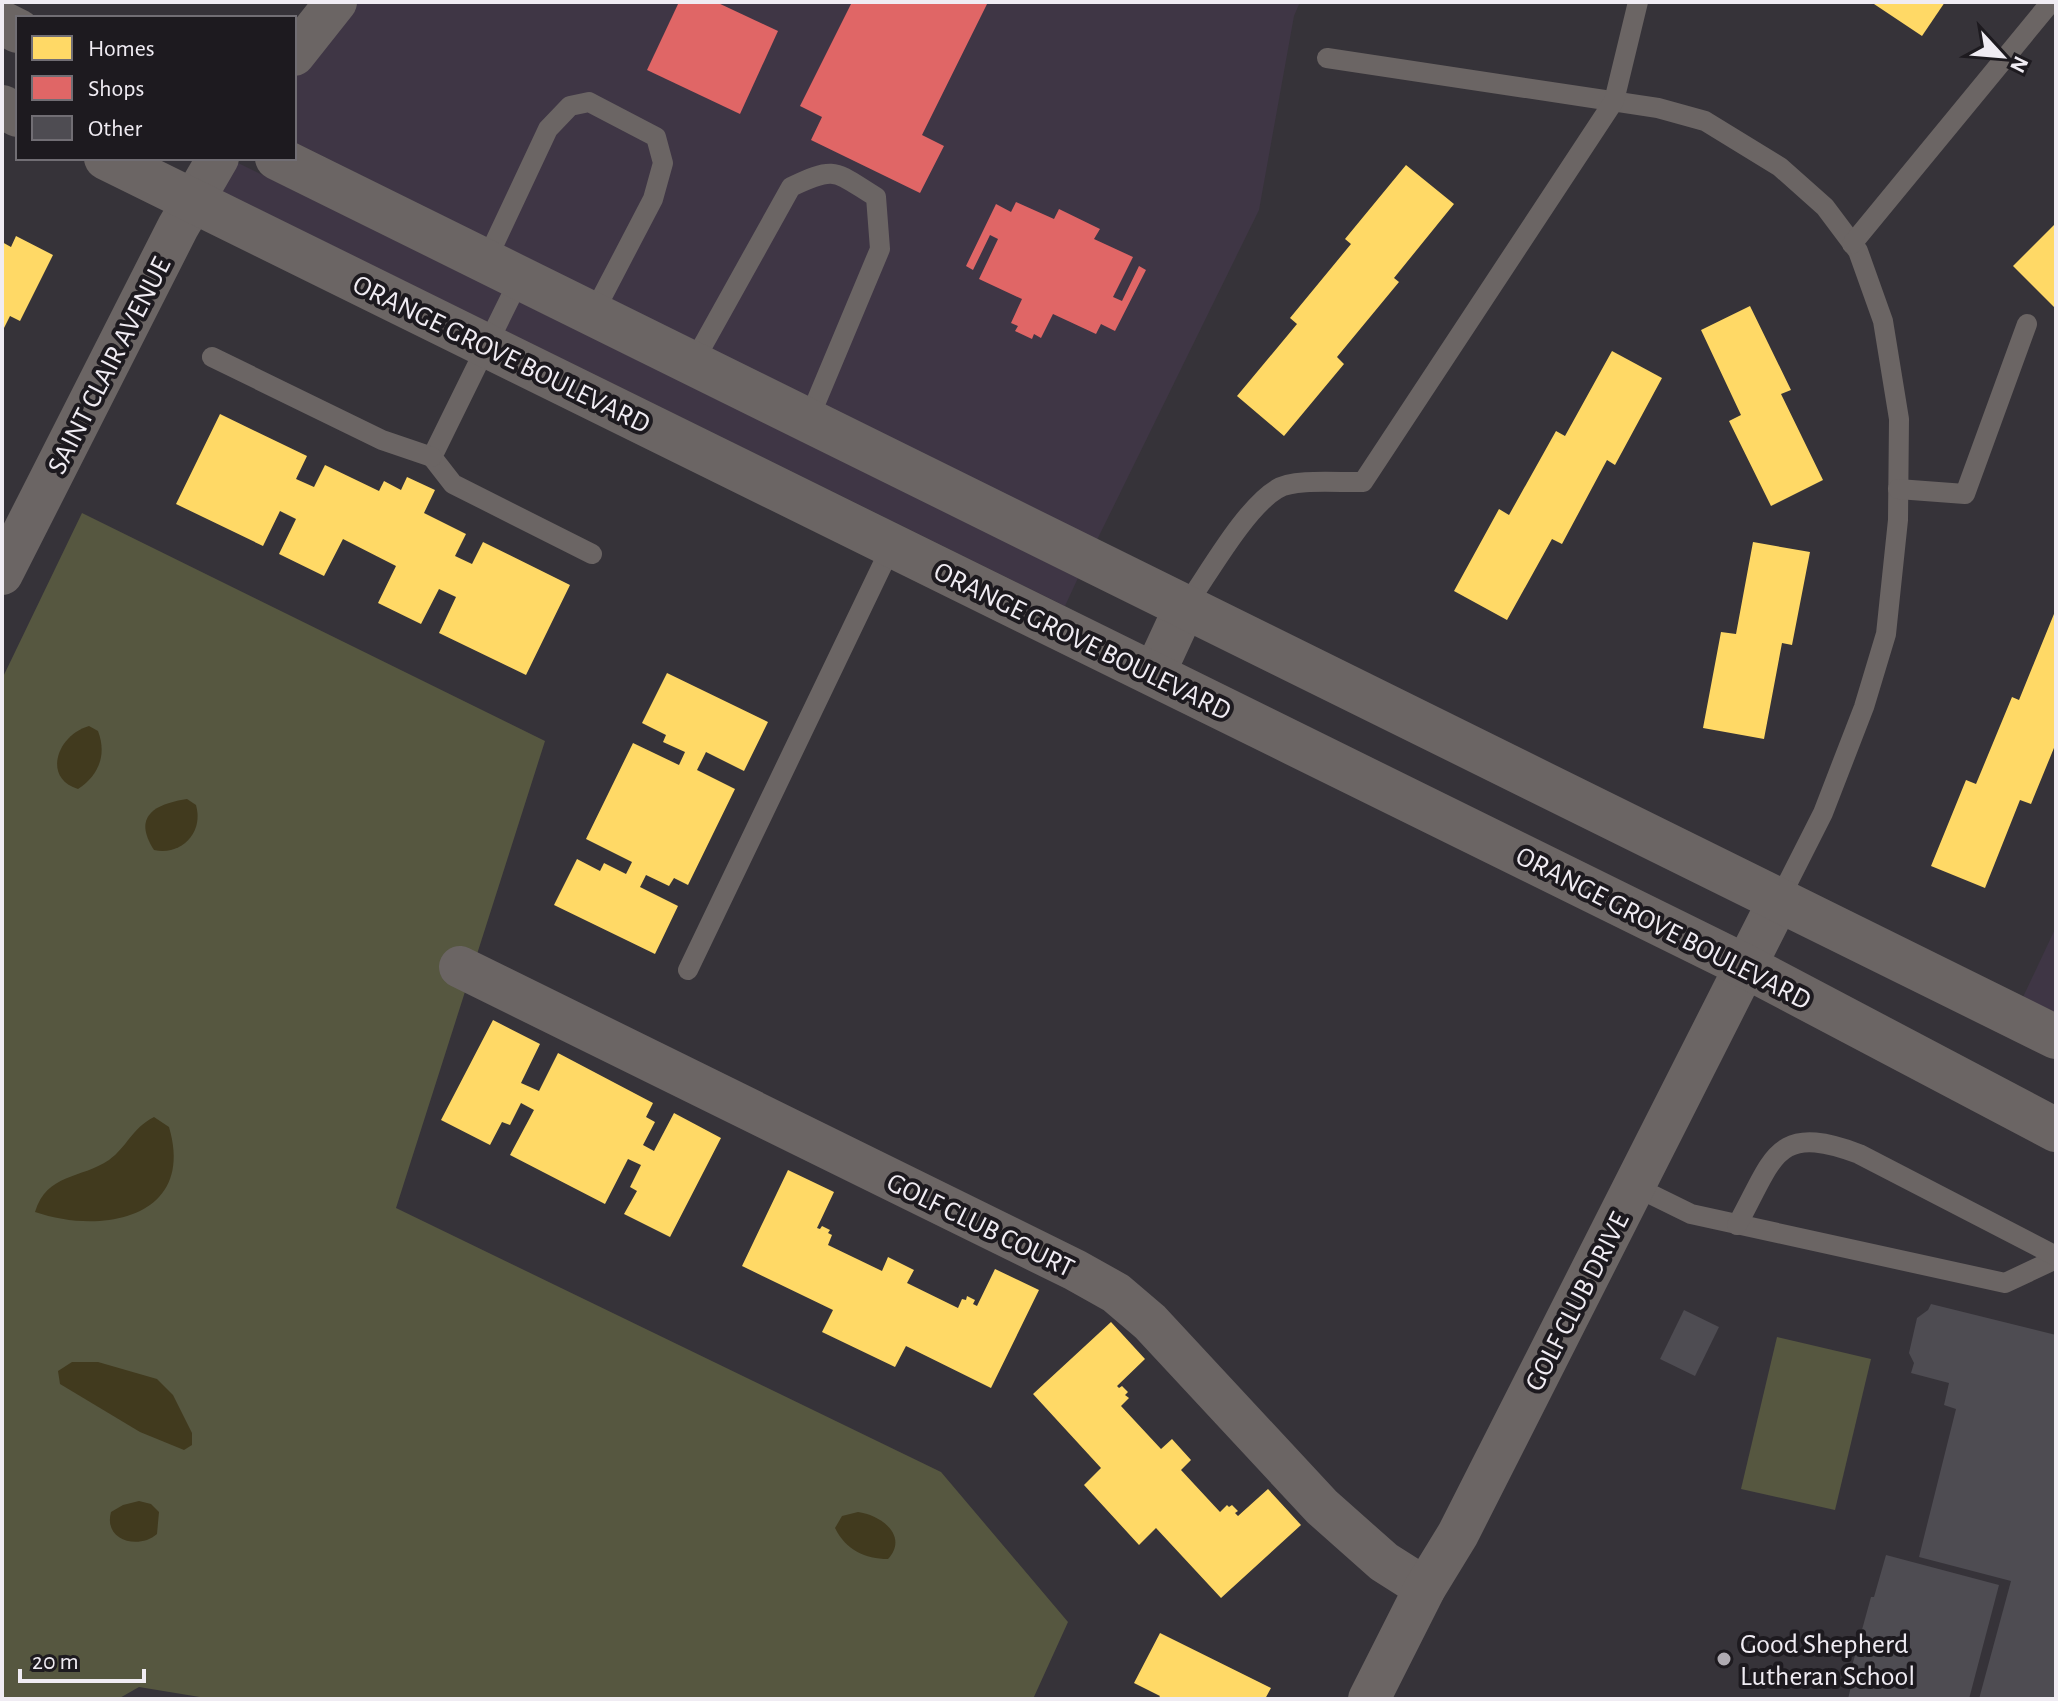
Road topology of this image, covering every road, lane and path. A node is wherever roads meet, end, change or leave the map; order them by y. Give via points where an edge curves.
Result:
1 (336, 2) edge
2 (1638, 2) edge
3 (2051, 2) edge
4 (296, 52) edge
5 (1327, 58) dead end
6 (1614, 101) junction
7 (110, 160) edge
8 (217, 160) edge
9 (281, 160) edge
10 (192, 201) junction
11 (1852, 244) junction
12 (503, 270) junction
13 (593, 314) junction
14 (2027, 324) dead end
15 (487, 346) junction
16 (212, 357) dead end
17 (693, 363) junction
18 (808, 421) junction
19 (432, 457) junction
20 (1898, 489) junction
21 (892, 545) junction
22 (592, 554) dead end
23 (2, 574) edge
24 (1185, 607) junction
25 (1154, 674) junction
26 (1779, 900) junction
27 (1745, 966) junction
28 (460, 967) dead end
29 (688, 970) dead end
30 (2056, 1037) edge
31 (2056, 1130) edge
32 (1634, 1186) junction
33 (1737, 1225) junction
34 (2056, 1258) edge
35 (1425, 1588) junction
36 (1369, 1699) edge

1 - 4 street
2 - 6 lane
3 - 11 lane
5 - 6 lane
6 - 11 lane via 1705,121 1780,167 1825,207
6 - 24 lane via 1363,482 1277,488 1249,515
7 - 10 street, ORANGE GROVE BOULEVARD
8 - 10 street, SAINT CLAIR AVENUE
9 - 12 street
10 - 15 street, ORANGE GROVE BOULEVARD
10 - 23 street, SAINT CLAIR AVENUE
11 - 20 lane via 1883,321 1899,419
12 - 13 street
12 - 13 lane via 548,129 570,106 589,102 656,137 663,163 653,199
12 - 15 lane
13 - 17 street
14 - 20 lane via 1965,494
15 - 19 lane
15 - 21 street, ORANGE GROVE BOULEVARD
16 - 19 lane via 382,440
17 - 18 street
17 - 18 lane via 791,187 834,172 876,197 880,249
18 - 24 street
19 - 22 lane via 453,484
20 - 26 lane via 1886,634 1823,813
21 - 25 street, ORANGE GROVE BOULEVARD
21 - 29 lane
24 - 25 street
24 - 26 street
25 - 27 street, ORANGE GROVE BOULEVARD
26 - 27 street, GOLF CLUB DRIVE
26 - 30 street
27 - 31 street, ORANGE GROVE BOULEVARD
27 - 32 street, GOLF CLUB DRIVE
28 - 35 street, GOLF CLUB COURT via 1116,1293 1150,1322 1322,1507 1384,1562
32 - 33 lane via 1691,1214
32 - 35 street, GOLF CLUB DRIVE via 1458,1534
33 - 34 lane via 2005,1283
33 - 34 lane via 1779,1150 1803,1140 1827,1142
35 - 36 street, GOLF CLUB DRIVE

